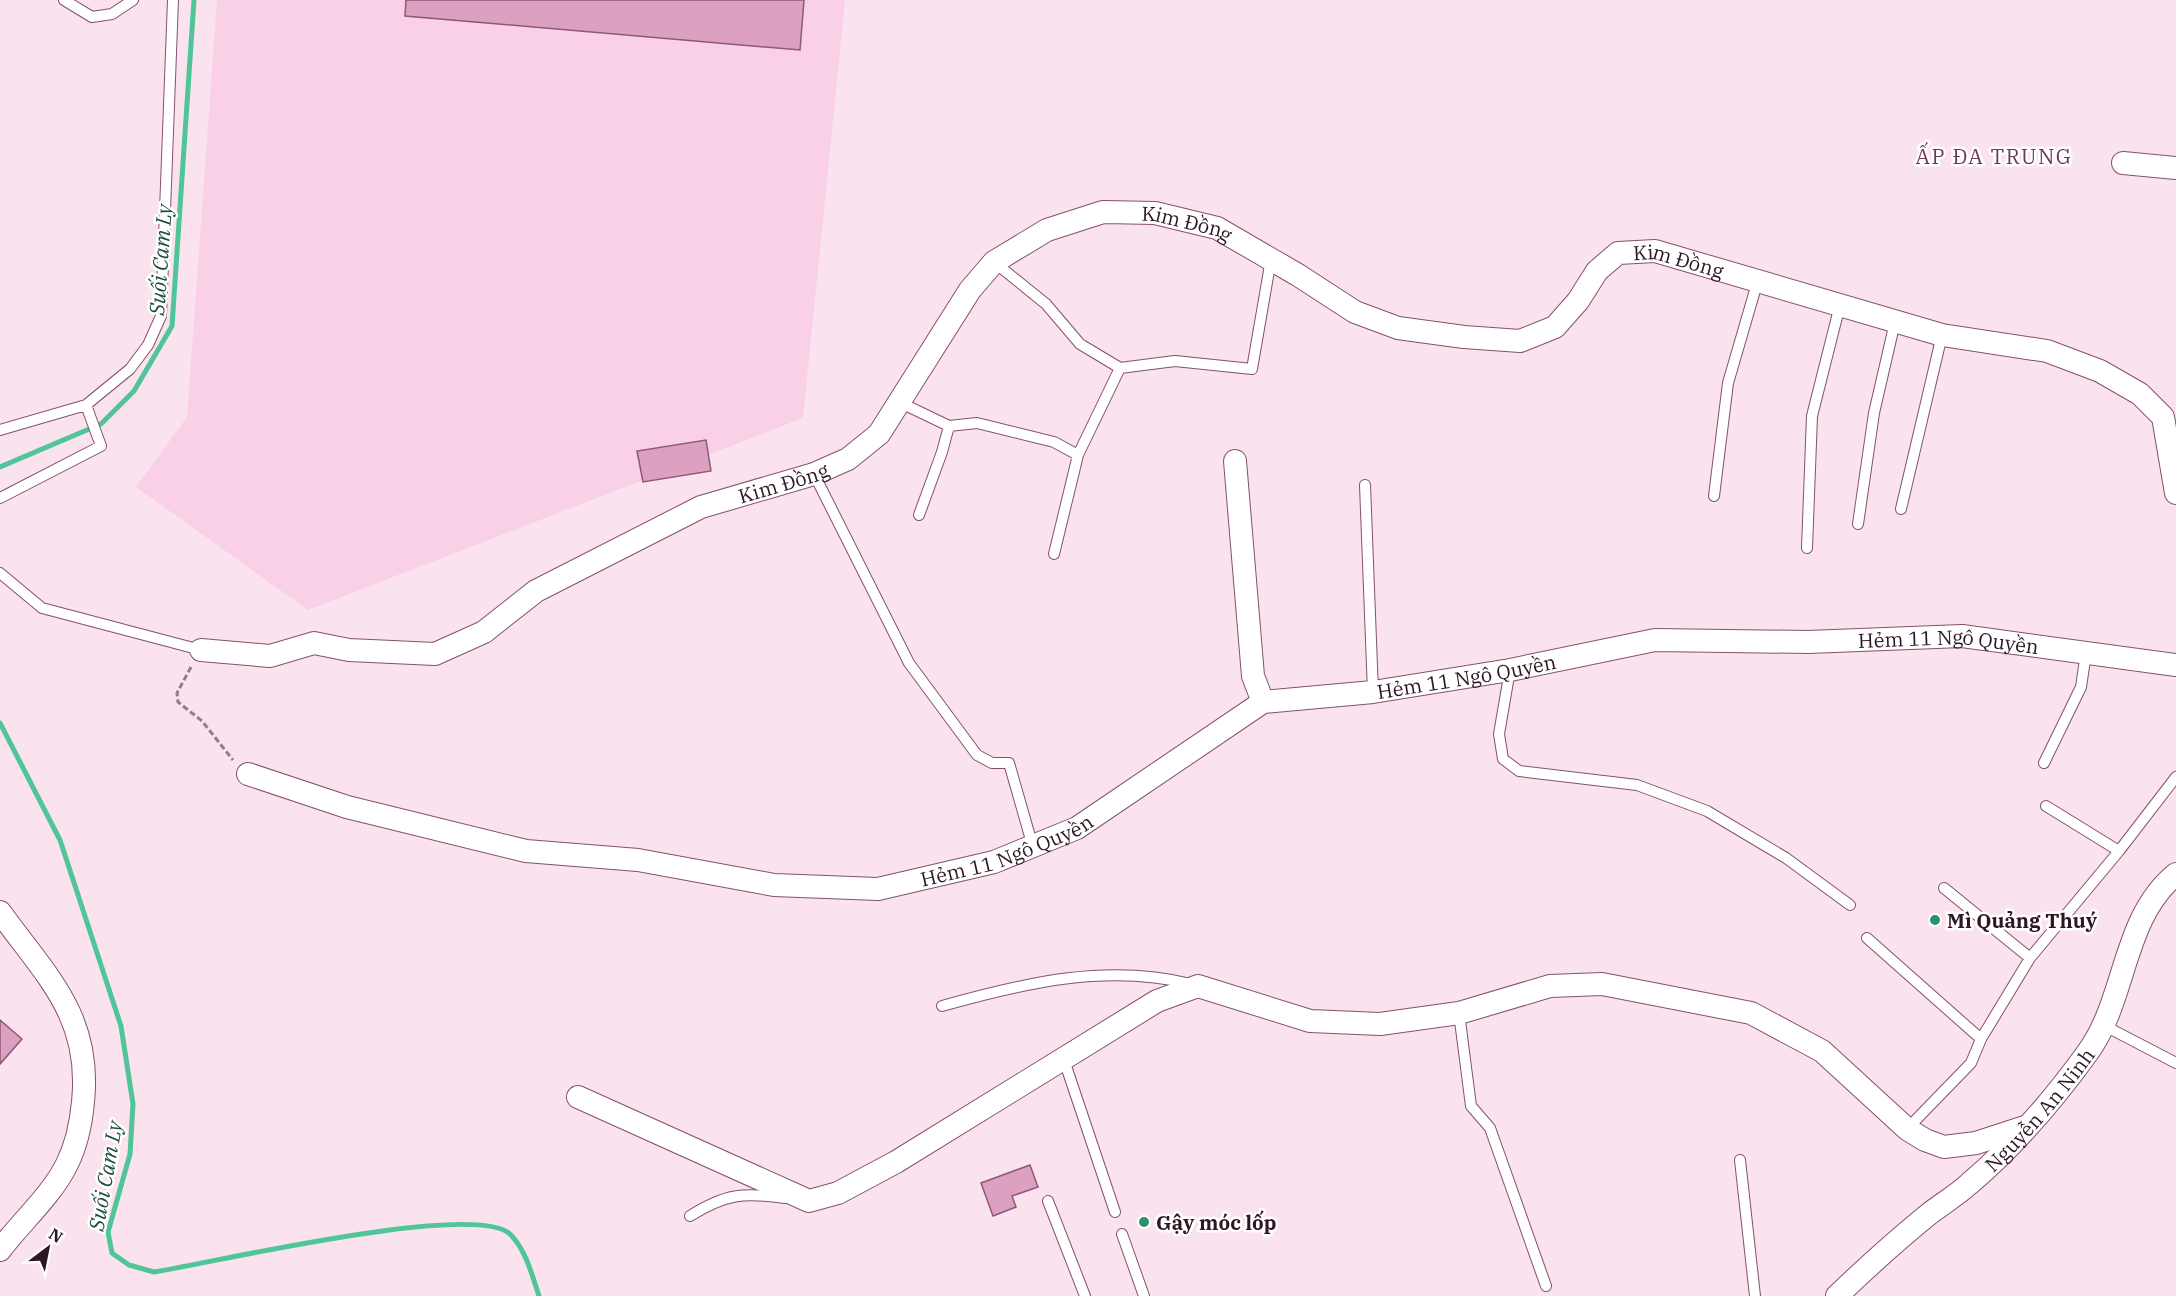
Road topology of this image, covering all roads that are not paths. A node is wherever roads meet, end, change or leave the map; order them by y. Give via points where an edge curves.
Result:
1 (64, 0) edge
2 (133, 0) edge
3 (173, 0) edge
4 (2123, 163) dead end
5 (2176, 168) edge
6 (1271, 259) junction
7 (994, 262) junction
8 (1758, 279) junction
9 (1840, 305) junction
10 (1895, 322) junction
11 (1942, 335) junction
12 (1120, 368) junction
13 (901, 403) junction
14 (86, 405) junction
15 (2170, 417) edge
16 (949, 426) junction
17 (0, 430) edge
18 (1078, 455) junction
19 (1235, 461) dead end
20 (814, 474) junction
21 (1365, 484) dead end
22 (2176, 493) edge
23 (1714, 496) dead end
24 (0, 498) edge
25 (1900, 509) dead end
26 (919, 515) dead end
27 (1858, 524) dead end
28 (1807, 548) dead end
29 (1054, 554) dead end
30 (0, 573) edge
31 (201, 650) joint
32 (2086, 653) junction
33 (2176, 665) edge
34 (1510, 670) junction
35 (1373, 692) junction
36 (1263, 702) junction
37 (2044, 763) dead end
38 (248, 774) road end
39 (2176, 777) edge
40 (2046, 806) dead end
41 (1033, 846) junction
42 (2119, 851) junction
43 (2176, 874) edge
44 (1944, 888) dead end
45 (1850, 905) dead end
46 (0, 912) edge
47 (1867, 938) dead end
48 (2030, 958) junction
49 (1198, 986) junction
50 (942, 1006) dead end
51 (1459, 1013) junction
52 (2103, 1025) junction
53 (1982, 1039) junction
54 (1064, 1060) junction
55 (2176, 1063) edge
56 (578, 1097) dead end
57 (2025, 1127) junction
58 (1907, 1129) junction
59 (1740, 1160) dead end
60 (809, 1201) junction
61 (1048, 1201) dead end
62 (1115, 1212) dead end
63 (690, 1216) dead end
64 (1122, 1234) dead end
65 (0, 1250) edge
66 (1546, 1286) dead end
67 (1085, 1296) edge
68 (1144, 1296) edge
69 (1755, 1296) edge
70 (1837, 1296) edge

1 - 2 lane via 92,17 112,14
3 - 14 lane via 161,316 148,345 130,369
4 - 5 street
6 - 7 street, Kim Đồng via 1217,228 1155,213 1103,212 1047,230
6 - 8 street, Kim Đồng via 1355,312 1398,328 1520,341 1555,327 1597,271 1618,253 1655,251
6 - 12 lane via 1252,369 1175,361
7 - 12 lane via 1046,304 1080,344
7 - 13 street, Kim Đồng via 970,290
8 - 9 street, Kim Đồng
8 - 23 lane via 1728,383
9 - 10 street, Kim Đồng
9 - 28 lane via 1812,416
10 - 11 street, Kim Đồng
10 - 27 lane via 1875,413
11 - 15 street, Kim Đồng via 2047,351 2100,371
11 - 25 lane
12 - 18 lane
13 - 16 lane
13 - 20 street, Kim Đồng via 871,440 849,459
14 - 17 lane
14 - 24 lane via 101,446
15 - 22 street, Kim Đồng
16 - 18 lane via 977,423 1054,442
16 - 26 lane
18 - 29 lane
19 - 36 street via 1253,676
20 - 31 street, Kim Đồng via 701,507 536,591 484,632 435,654 349,650 314,643 270,656
20 - 41 lane via 909,663 977,755 992,763 1009,763
21 - 35 lane
30 - 31 lane via 42,608
32 - 33 street, Hẻm 11 Ngô Quyền
32 - 34 street, Hẻm 11 Ngô Quyền via 1962,636 1808,642 1654,640
32 - 37 lane via 2081,687
34 - 35 street, Hẻm 11 Ngô Quyền
34 - 45 lane via 1499,734 1503,759 1519,771 1637,785 1707,811 1786,858
35 - 36 street, Hẻm 11 Ngô Quyền
36 - 41 street, Hẻm 11 Ngô Quyền via 1077,828
38 - 41 street, Hẻm 11 Ngô Quyền via 347,807 526,851 638,860 803,888 878,890 994,862
39 - 42 lane
40 - 42 lane
42 - 48 lane
43 - 52 street, Nguyễn An Ninh via 2147,907
44 - 48 lane
46 - 65 street via 68,1009 85,1063 79,1134 67,1165
47 - 53 lane
48 - 53 lane
49 - 50 lane via 1163,977 1122,974 1016,986
49 - 51 street via 1310,1021 1380,1024
49 - 54 street via 1157,1000
51 - 58 street via 1550,986 1602,984 1751,1013 1822,1051
51 - 66 lane via 1471,1106 1490,1128
52 - 55 lane
52 - 57 street, Nguyễn An Ninh via 2065,1083
53 - 58 lane via 1971,1063
54 - 60 street via 896,1162 838,1192
54 - 62 lane
56 - 60 street
57 - 58 street via 1959,1147 1944,1147
57 - 70 street, Nguyễn An Ninh via 1967,1186 1882,1252
59 - 69 lane
60 - 63 lane via 737,1196 715,1200
61 - 67 lane
64 - 68 lane

